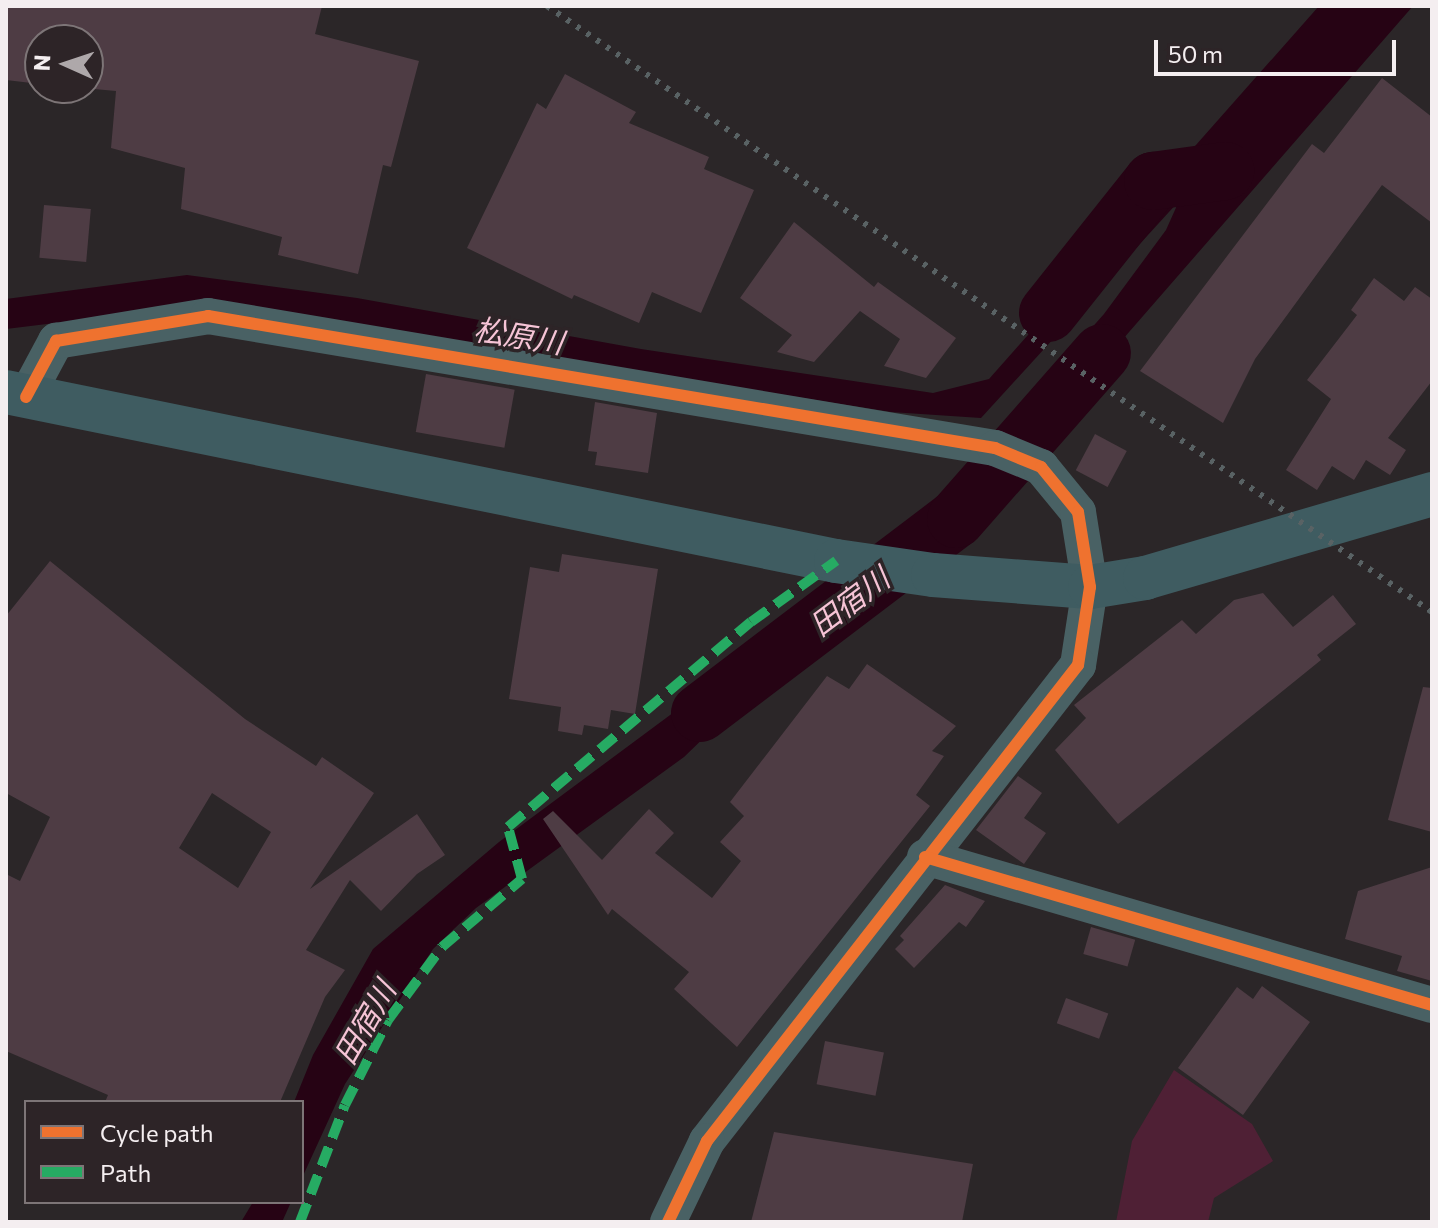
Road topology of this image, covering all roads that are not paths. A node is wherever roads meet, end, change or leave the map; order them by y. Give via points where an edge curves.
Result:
1 (16, 394) edge
2 (1432, 494) edge
3 (1090, 587) junction
4 (925, 857) junction
5 (1432, 1005) edge
6 (668, 1222) edge

1 - 3 street via 856,564
1 - 3 street via 56,341 208,316 995,448 1041,467 1078,512
2 - 3 street via 1145,578
3 - 4 street via 1078,665
4 - 5 street
4 - 6 street via 707,1141

